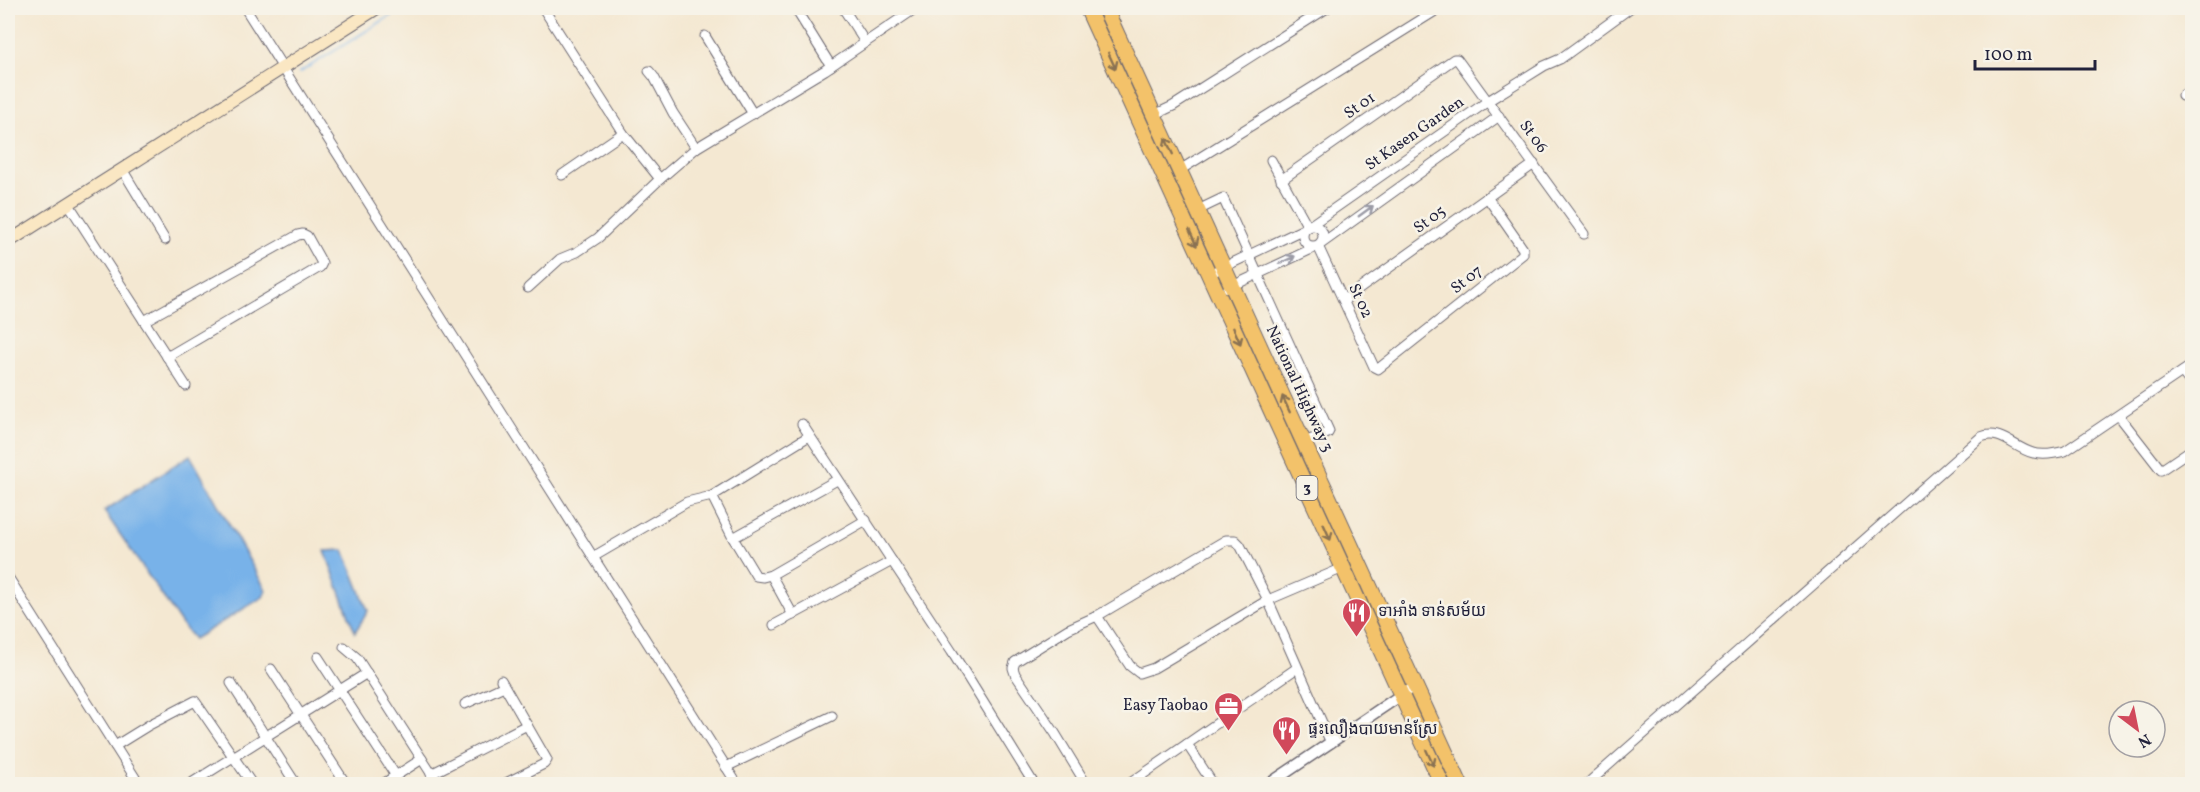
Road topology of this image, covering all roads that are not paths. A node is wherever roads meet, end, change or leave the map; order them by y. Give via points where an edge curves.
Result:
1 (244, 8) edge
2 (377, 8) edge
3 (543, 8) edge
4 (795, 8) edge
5 (843, 8) edge
6 (916, 8) edge
7 (1087, 8) edge
8 (1105, 8) edge
9 (1328, 8) edge
10 (1440, 8) edge
11 (1630, 8) edge
12 (705, 36) dead end
13 (865, 42) junction
14 (1457, 59) joint
15 (831, 66) junction
16 (282, 67) junction
17 (649, 71) dead end
18 (2193, 88) edge
19 (2182, 96) dead end
20 (1488, 101) junction
21 (753, 114) junction
22 (1154, 115) junction
23 (1499, 116) junction
24 (623, 133) junction
25 (696, 148) junction
26 (1271, 160) dead end
27 (1534, 164) junction
28 (122, 169) junction
29 (1180, 170) junction
30 (562, 175) dead end
31 (660, 179) junction
32 (1281, 180) junction
33 (1487, 197) junction
34 (68, 203) junction
35 (1198, 210) junction
36 (1308, 227) junction
37 (1584, 234) dead end
38 (165, 240) dead end
39 (8, 242) edge
40 (1318, 246) junction
41 (1250, 255) junction
42 (1224, 267) junction
43 (1259, 273) junction
44 (1209, 274) junction
45 (1232, 286) junction
46 (528, 288) dead end
47 (1218, 293) junction
48 (1344, 300) junction
49 (144, 321) junction
50 (167, 357) junction
51 (2193, 365) edge
52 (1376, 369) joint
53 (2182, 372) junction
54 (2193, 385) edge
55 (186, 386) dead end
56 (2119, 416) junction
57 (802, 424) dead end
58 (809, 436) junction
59 (1304, 442) junction
60 (2193, 449) edge
61 (837, 480) junction
62 (712, 496) junction
63 (866, 520) junction
64 (734, 538) junction
65 (593, 557) junction
66 (892, 561) junction
67 (1343, 568) junction
68 (771, 575) junction
69 (8, 577) edge
70 (1268, 600) junction
71 (794, 615) junction
72 (1097, 616) junction
73 (774, 625) dead end
74 (344, 647) dead end
75 (318, 657) dead end
76 (1297, 668) junction
77 (271, 669) dead end
78 (367, 673) junction
79 (231, 683) dead end
80 (1415, 687) junction
81 (339, 690) junction
82 (1400, 694) junction
83 (465, 705) dead end
84 (301, 715) junction
85 (832, 716) dead end
86 (527, 725) junction
87 (267, 736) junction
88 (1187, 744) junction
89 (1331, 744) junction
90 (115, 746) junction
91 (234, 758) junction
92 (422, 759) junction
93 (726, 767) junction
94 (431, 774) junction
95 (396, 776) junction
96 (139, 784) edge
97 (190, 784) edge
98 (252, 784) edge
99 (293, 784) edge
100 (346, 784) edge
101 (383, 784) edge
102 (438, 784) edge
103 (504, 784) edge
104 (737, 784) edge
105 (1034, 784) edge
106 (1086, 784) edge
107 (1129, 784) edge
108 (1212, 784) edge
109 (1269, 784) edge
110 (1442, 784) edge
111 (1460, 784) edge
112 (1587, 784) edge

1 - 16 street
2 - 16 main road
3 - 24 street
4 - 15 street
5 - 13 street
6 - 13 street
7 -> 44 highway, National Highway 3 / 3
8 - 22 highway, National Highway 3 / 3
9 - 22 street
10 - 29 street
11 - 20 street, St Kasen Garden via 1560,59
12 - 21 street
13 - 15 street
14 - 20 street, St 06
14 - 32 street, St 01
15 - 21 street
16 - 28 main road
16 - 65 street
17 - 25 street
18 - 19 street
20 - 23 street, St 06
20 - 36 street, St Kasen Garden
21 - 25 street
29 -> 22 highway, National Highway 3 / 3
23 - 27 street, St 06
40 -> 23 street, St Kasen Garden
24 - 30 street
24 - 31 street
25 - 31 street
26 - 32 street
27 - 33 street, St 05
27 - 37 street, St 06
28 - 34 main road
28 - 38 street
29 - 35 highway, National Highway 3 / 3
31 - 46 street via 598,238 560,259
32 - 36 street
33 - 48 street, St 05
33 - 52 street, St 07 via 1523,254
34 - 39 main road
34 - 49 street
35 - 41 street via 1223,198
35 - 42 highway, National Highway 3 / 3
36 - 40 street via 1316,226 1323,233
36 - 40 street via 1302,235 1304,242
36 - 41 street, St Kasen Garden
43 -> 40 street, St Kasen Garden
40 - 48 street, St 02
41 - 42 street, St Kasen Garden
41 - 43 street
42 - 44 street, St Kasen Garden
42 - 45 highway, National Highway 3 / 3
43 - 45 street, St Kasen Garden
43 - 59 street via 1329,431
44 - 47 highway, National Highway 3 / 3
45 - 47 street, St Kasen Garden
59 -> 45 highway, National Highway 3 / 3
47 -> 67 highway, National Highway 3 / 3
48 - 52 street, St 02
49 - 50 street
49 - 50 street via 298,235 307,236 322,262 320,267
50 - 55 street
51 - 53 street
53 - 54 street
53 - 56 street
56 - 60 street via 2161,470
56 - 112 street via 2065,451 2049,455 2034,454 1996,435 1981,437
57 - 58 street
58 - 61 street
58 - 62 street
59 - 80 highway, National Highway 3 / 3
61 - 63 street
61 - 64 street
62 - 64 street
62 - 65 street via 687,502
63 - 66 street
63 - 68 street
64 - 68 street via 756,576
65 - 93 street
66 - 71 street
66 - 105 street
67 - 70 street
67 - 82 highway, National Highway 3 / 3
68 - 71 street
69 - 90 street
70 - 72 street via 1154,668 1139,673 1130,666
70 - 72 street via 1240,545 1235,540 1226,540
70 - 76 street
71 - 73 street
72 - 106 street via 1059,634 1015,662 1012,668
74 - 78 street
75 - 81 street
76 - 88 street
76 - 89 street
77 - 84 street
78 - 81 street
78 - 92 street
79 - 87 street
80 - 82 street
80 - 111 highway, National Highway 3 / 3
81 - 84 street
81 - 95 street
82 - 89 street
82 -> 110 highway, National Highway 3 / 3
83 - 86 street via 502,683
84 - 87 street
84 - 100 street
85 - 93 street
86 - 94 street
86 - 103 street via 546,763
87 - 91 street
87 - 99 street
88 - 107 street
88 - 108 street
89 - 109 street
90 - 91 street via 195,701
90 - 96 street
91 - 97 street
91 - 98 street
92 - 94 street
92 - 95 street
93 - 104 street
94 - 102 street
95 - 101 street

